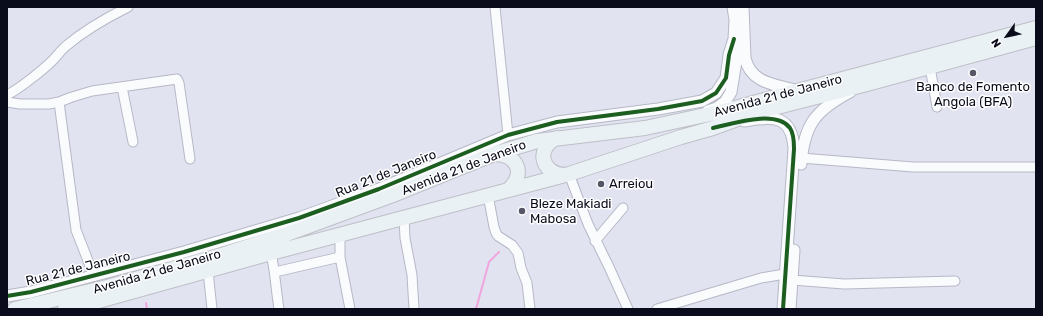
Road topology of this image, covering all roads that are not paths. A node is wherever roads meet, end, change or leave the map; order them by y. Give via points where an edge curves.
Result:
1 (128, 7) edge
2 (495, 7) edge
3 (733, 7) edge
4 (743, 7) edge
5 (1036, 28) edge
6 (1036, 38) edge
7 (734, 39) junction
8 (930, 67) junction
9 (867, 84) junction
10 (122, 88) junction
11 (797, 91) junction
12 (7, 95) edge
13 (7, 102) edge
14 (58, 102) junction
15 (937, 107) dead end
16 (681, 121) junction
17 (713, 128) junction
18 (508, 135) junction
19 (558, 138) junction
20 (134, 142) dead end
21 (495, 154) junction
22 (801, 158) junction
23 (190, 159) dead end
24 (1036, 167) edge
25 (567, 174) junction
26 (508, 190) junction
27 (488, 195) junction
28 (623, 208) dead end
29 (404, 218) junction
30 (340, 234) junction
31 (596, 241) junction
32 (271, 252) junction
33 (340, 257) junction
34 (208, 271) junction
35 (275, 272) junction
36 (94, 276) junction
37 (789, 277) junction
38 (955, 281) dead end
39 (7, 296) edge
40 (96, 306) edge
41 (15, 309) edge
42 (65, 309) edge
43 (212, 309) edge
44 (279, 309) edge
45 (350, 309) edge
46 (414, 309) edge
47 (530, 309) edge
48 (628, 309) edge
49 (657, 309) edge
50 (783, 309) edge
51 (790, 309) edge

1 - 12 street via 76,38 50,63
2 - 18 street
3 - 7 street
4 - 11 street via 745,58 750,72 760,79
5 - 11 main road, Avenida 21 de Janeiro
6 - 8 main road, Avenida 21 de Janeiro
7 - 16 street via 737,55 734,80 725,102 717,108
7 - 18 street, Rua 21 de Janeiro via 726,78 716,93 702,101 557,122
8 - 9 main road, Avenida 21 de Janeiro
8 - 15 street
9 - 17 main road, Avenida 21 de Janeiro via 754,114
9 - 22 street via 835,100 819,112 806,134
10 - 14 street via 81,94
10 - 20 street
10 - 23 street via 177,79
11 - 16 main road, Avenida 21 de Janeiro
13 - 14 street
14 - 36 street via 76,230
16 - 19 main road, Avenida 21 de Janeiro via 645,128
17 - 25 main road, Avenida 21 de Janeiro
17 - 37 street via 769,118 784,123 791,131 794,149
18 - 36 street, Rua 21 de Janeiro via 380,189 299,218
19 - 21 main road, Avenida 21 de Janeiro via 536,141
19 - 25 main road via 548,144 545,162 553,172
21 - 26 main road via 508,156 516,164 518,175
21 - 41 main road, Avenida 21 de Janeiro via 287,234 225,254
22 - 24 street via 913,167
22 - 37 street
25 - 26 main road, Avenida 21 de Janeiro
25 - 31 street
26 - 27 main road, Avenida 21 de Janeiro
27 - 29 main road, Avenida 21 de Janeiro
27 - 47 street via 498,236 518,253 527,284
28 - 31 street
29 - 30 main road, Avenida 21 de Janeiro
29 - 46 street
30 - 32 main road, Avenida 21 de Janeiro
30 - 33 street
31 - 48 street
32 - 34 main road, Avenida 21 de Janeiro
32 - 35 street
33 - 35 street
33 - 45 street
34 - 40 main road, Avenida 21 de Janeiro
34 - 43 street
35 - 44 street
36 - 39 street, Rua 21 de Janeiro
37 - 38 street via 844,284
37 - 49 street via 761,278
37 - 50 street
37 - 51 street
40 - 42 main road, Avenida 21 de Janeiro

